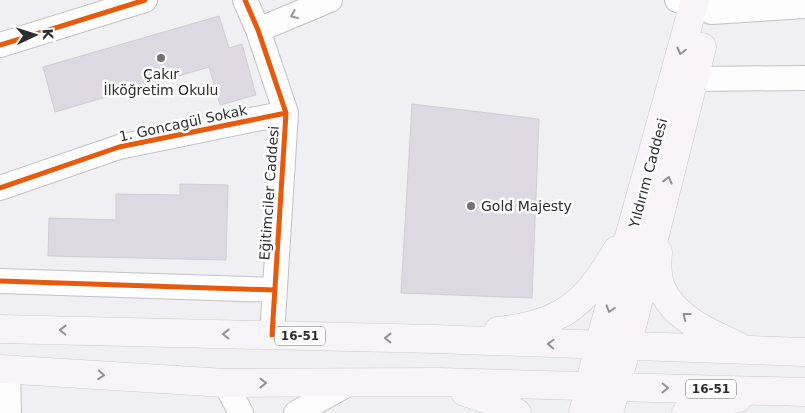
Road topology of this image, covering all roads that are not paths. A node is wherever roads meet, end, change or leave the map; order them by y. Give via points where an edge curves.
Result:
1 (146, 0) edge
2 (244, 0) edge
3 (330, 0) edge
4 (698, 3) edge
5 (805, 6) edge
6 (258, 30) junction
7 (0, 45) edge
8 (805, 78) edge
9 (693, 79) junction
10 (286, 113) junction
11 (0, 188) edge
12 (646, 220) junction
13 (0, 282) edge
14 (275, 290) junction
15 (0, 329) edge
16 (272, 335) junction
17 (435, 339) junction
18 (599, 345) junction
19 (627, 346) junction
20 (744, 349) junction
21 (805, 352) edge
22 (4, 369) edge
23 (438, 382) junction
24 (226, 383) junction
25 (350, 383) junction
26 (603, 387) junction
27 (769, 391) junction
28 (805, 392) edge
29 (9, 413) edge
30 (241, 413) edge
31 (296, 413) edge
32 (517, 413) edge
33 (583, 413) edge
34 (609, 413) edge
35 (686, 413) edge

1 - 7 street
2 - 6 street, Eğitimciler Caddesi
3 -> 6 street
4 - 5 street
4 - 9 main road, Yıldırım Caddesi
4 -> 12 main road, Yıldırım Caddesi
6 - 10 street, Eğitimciler Caddesi
8 - 9 street
12 -> 9 main road, Yıldırım Caddesi
10 - 11 street, 1. Goncagül Sokak via 119,147
10 - 14 street, Eğitimciler Caddesi
12 - 17 main road via 590,291 559,316 514,329
12 -> 18 main road, Yıldırım Caddesi
12 - 19 main road, Yıldırım Caddesi
20 -> 12 main road via 711,333 672,306 661,287
13 - 14 street
14 - 16 street, Eğitimciler Caddesi
16 -> 15 main road, 16-51
17 -> 16 main road, 16-51
18 -> 17 main road, 16-51
18 - 19 main road
18 - 26 main road, Yıldırım Caddesi
19 - 20 main road
19 - 26 main road, Yıldırım Caddesi
20 - 21 main road
22 -> 24 main road, 16-51
22 - 29 street
23 - 25 main road, 16-51
23 - 26 main road, 16-51
23 - 32 main road
24 -> 25 main road, 16-51
24 - 30 street
25 - 31 street
26 -> 27 main road, 16-51
26 - 33 main road
26 - 34 main road
27 - 28 main road, 16-51
27 - 35 main road

